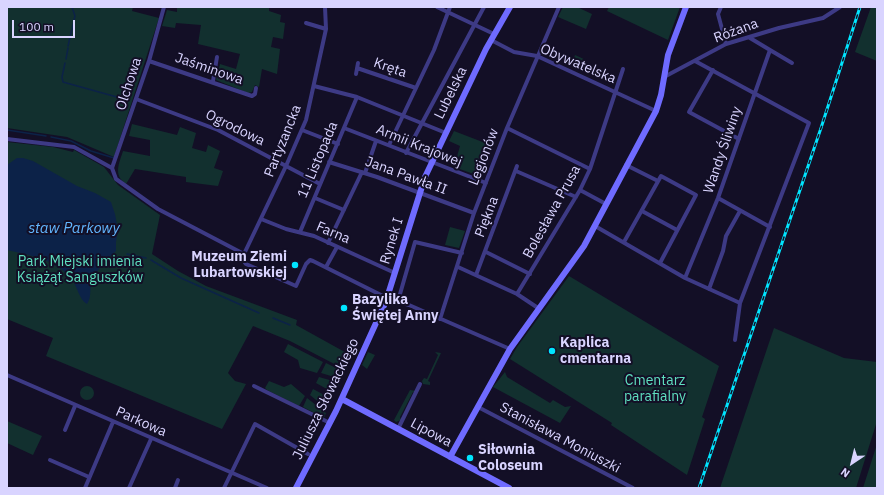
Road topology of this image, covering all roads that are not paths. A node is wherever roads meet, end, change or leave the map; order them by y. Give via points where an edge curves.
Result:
1 (164, 7) edge
2 (325, 7) edge
3 (437, 7) edge
4 (450, 7) edge
5 (484, 7) edge
6 (510, 7) edge
7 (559, 7) edge
8 (686, 7) edge
9 (721, 7) edge
10 (840, 7) edge
11 (449, 12) junction
12 (306, 23) dead end
13 (474, 24) junction
14 (326, 29) junction
15 (492, 37) junction
16 (750, 38) junction
17 (726, 44) junction
18 (770, 50) junction
19 (537, 56) junction
20 (217, 57) dead end
21 (149, 61) junction
22 (695, 61) junction
23 (792, 63) dead end
24 (623, 69) dead end
25 (713, 70) junction
26 (356, 74) dead end
27 (664, 77) junction
28 (213, 81) junction
29 (314, 86) junction
30 (256, 88) dead end
31 (416, 88) junction
32 (616, 92) junction
33 (755, 93) junction
34 (356, 97) junction
35 (136, 99) junction
36 (656, 111) junction
37 (403, 115) junction
38 (421, 123) junction
39 (344, 128) junction
40 (506, 128) junction
41 (302, 130) junction
42 (446, 133) junction
43 (7, 139) edge
44 (739, 139) junction
45 (376, 141) junction
46 (338, 144) junction
47 (389, 145) junction
48 (406, 152) junction
49 (330, 162) junction
50 (432, 163) junction
51 (626, 165) junction
52 (286, 166) junction
53 (517, 166) dead end
54 (112, 168) junction
55 (590, 168) junction
56 (516, 171) junction
57 (364, 172) junction
58 (658, 182) junction
59 (486, 183) junction
60 (320, 184) junction
61 (580, 190) junction
62 (419, 192) junction
63 (576, 197) junction
64 (315, 198) junction
65 (718, 198) junction
66 (606, 204) junction
67 (344, 210) junction
68 (642, 211) junction
69 (740, 211) junction
70 (474, 213) junction
71 (261, 219) junction
72 (595, 226) junction
73 (770, 227) junction
74 (677, 230) junction
75 (300, 232) junction
76 (624, 242) junction
77 (328, 243) junction
78 (337, 246) junction
79 (486, 252) junction
80 (462, 253) junction
81 (244, 254) junction
82 (660, 263) junction
83 (326, 267) junction
84 (458, 267) junction
85 (395, 273) junction
86 (530, 274) junction
87 (476, 275) junction
88 (686, 278) junction
89 (709, 289) junction
90 (518, 294) junction
91 (387, 298) junction
92 (398, 301) junction
93 (740, 303) junction
94 (538, 308) junction
95 (440, 319) junction
96 (735, 340) dead end
97 (510, 349) junction
98 (8, 375) edge
99 (7, 381) edge
100 (420, 384) dead end
101 (254, 386) dead end
102 (342, 399) junction
103 (75, 406) junction
104 (478, 407) junction
105 (113, 422) junction
106 (330, 423) junction
107 (398, 429) junction
108 (65, 430) dead end
109 (150, 438) junction
110 (308, 454) dead end
111 (450, 457) junction
112 (50, 460) dead end
113 (232, 473) junction
114 (89, 478) junction
115 (178, 480) dead end
116 (84, 488) edge
117 (129, 488) edge
118 (175, 488) edge
119 (224, 488) edge
120 (267, 488) edge
121 (296, 488) edge
122 (509, 488) edge
123 (633, 488) edge

1 - 21 street, Olchowa
2 - 14 street, Partyzancka
3 - 11 street, Obywatelska
4 - 11 street
5 - 13 street
6 - 15 street, Lubelska
7 - 19 street, Legionów
8 - 27 street via 670,49
9 - 17 street via 718,14
10 - 16 street, Różana via 823,18 786,26
11 - 13 street, Obywatelska
11 - 31 street
12 - 14 street
13 - 15 street, Obywatelska
13 - 38 street
14 - 29 street, Partyzancka
15 - 19 street, Obywatelska via 514,52
15 - 42 street, Lubelska
16 - 17 street, Różana
16 - 18 street
17 - 22 street, Różana
18 - 23 street
18 - 33 street, Wandy Śliwiny
19 - 32 street, Obywatelska
19 - 40 street, Legionów
20 - 28 street
21 - 28 street, Jaśminowa
21 - 35 street, Olchowa
22 - 25 street
22 - 27 street, Różana
24 - 32 street, Bolesława Prusa
25 - 33 street
25 - 44 street via 689,112
26 - 31 street, Kręta via 358,66
27 - 36 street via 662,95
28 - 30 street, Jaśminowa via 252,96
29 - 34 street
29 - 41 street, Partyzancka
31 - 37 street
32 - 36 street, Obywatelska
32 - 55 street, Bolesława Prusa
33 - 44 street, Wandy Śliwiny
33 - 73 street via 809,123
34 - 37 street
34 - 39 street, 11 Listopada
35 - 52 street, Ogrodowa via 218,130
35 - 54 street, Olchowa
36 - 51 street
37 - 38 street
37 - 47 street
38 - 42 street
38 - 48 street
39 - 45 street, Armii Krajowej
39 - 46 street, 11 Listopada
40 - 55 street
40 - 59 street, Legionów
41 - 46 street
41 - 52 street, Partyzancka
42 - 50 street, Lubelska
43 - 54 street via 74,147
44 - 65 street, Wandy Śliwiny
45 - 47 street, Armii Krajowej
45 - 57 street
46 - 49 street, 11 Listopada
47 - 48 street, Armii Krajowej
48 - 50 street, Armii Krajowej
49 - 57 street, Jana Pawła II
49 - 60 street, 11 Listopada
50 - 59 street, Armii Krajowej
50 - 62 street, Lubelska
51 - 58 street
51 - 66 street
52 - 60 street, Ogrodowa
52 - 71 street, Partyzancka
53 - 56 street, Piękna
54 - 81 street via 116,179 158,209
55 - 61 street, Bolesława Prusa
56 - 63 street
56 - 79 street, Piękna
57 - 62 street, Jana Pawła II
57 - 67 street
58 - 68 street
58 - 74 street via 662,176 696,195
59 - 70 street, Legionów
60 - 64 street, 11 Listopada
61 - 63 street, Bolesława Prusa
61 - 66 street
62 - 70 street, Jana Pawła II
62 - 85 street, Rynek I
63 - 86 street, Bolesława Prusa
64 - 67 street
64 - 75 street, 11 Listopada
65 - 69 street
65 - 88 street, Wandy Śliwiny
66 - 72 street
67 - 77 street
68 - 74 street
68 - 76 street
69 - 73 street
69 - 89 street via 726,236
70 - 80 street, Legionów
71 - 75 street, Farna
71 - 81 street, Partyzancka
72 - 76 street
72 - 94 street via 577,256
73 - 93 street
74 - 82 street
75 - 77 street, Farna
76 - 82 street
77 - 78 street, Farna
78 - 83 street
78 - 85 street, Farna
79 - 86 street
79 - 87 street, Piękna
80 - 84 street, Legionów
80 - 92 street via 415,242
81 - 83 street via 246,264 296,286 308,261
82 - 88 street
83 - 91 street
84 - 87 street
84 - 95 street, Legionów
85 - 91 street, Rynek I
86 - 90 street, Bolesława Prusa
87 - 90 street
88 - 89 street
89 - 93 street
90 - 94 street
91 - 92 street
91 - 102 street, Juliusza Słowackiego
92 - 95 street
93 - 96 street
94 - 97 street
95 - 97 street
97 - 104 street
98 - 99 street
98 - 103 street, Parkowa
100 - 107 street
101 - 106 street
102 - 106 street, Juliusza Słowackiego
102 - 107 street, Lipowa
103 - 105 street, Parkowa
103 - 108 street
104 - 111 street
104 - 123 street, Stanisława Moniuszki
105 - 109 street, Parkowa
105 - 114 street
106 - 121 street, Juliusza Słowackiego
107 - 111 street, Lipowa
109 - 113 street, Parkowa
109 - 117 street
110 - 113 street via 255,424
111 - 122 street, Lipowa
112 - 114 street
113 - 119 street
113 - 120 street, Parkowa
114 - 116 street
115 - 118 street

